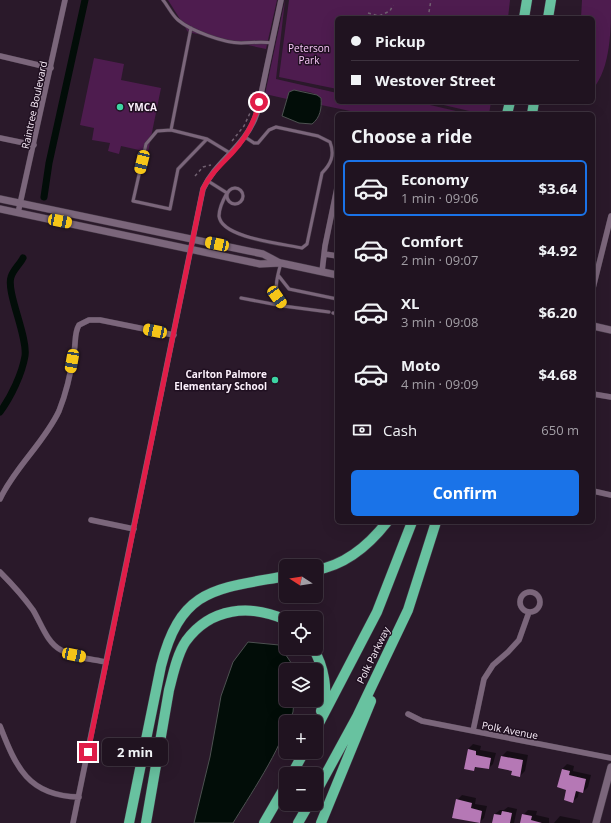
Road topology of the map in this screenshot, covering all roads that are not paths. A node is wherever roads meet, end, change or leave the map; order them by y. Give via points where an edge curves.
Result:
1 (65, 0) edge
2 (163, 0) edge
3 (281, 0) edge
4 (527, 0) edge
5 (551, 0) edge
6 (524, 16) edge
7 (548, 16) edge
8 (191, 28) junction
9 (272, 43) junction
10 (0, 56) edge
11 (51, 68) junction
12 (171, 130) junction
13 (245, 137) junction
14 (0, 138) edge
15 (207, 138) junction
16 (34, 145) junction
17 (231, 154) junction
18 (207, 180) junction
19 (227, 193) junction
20 (0, 199) edge
21 (20, 203) junction
22 (0, 209) edge
23 (334, 212) edge
24 (18, 213) junction
25 (611, 216) edge
26 (194, 238) junction
27 (191, 249) junction
28 (325, 254) junction
29 (335, 256) edge
30 (281, 264) junction
31 (322, 272) junction
32 (278, 275) junction
33 (335, 275) edge
34 (595, 279) edge
35 (242, 298) dead end
36 (335, 299) edge
37 (283, 306) junction
38 (335, 314) edge
39 (595, 326) edge
40 (611, 330) edge
41 (174, 335) junction
42 (595, 394) edge
43 (611, 397) edge
44 (595, 491) edge
45 (611, 495) edge
46 (0, 499) edge
47 (91, 520) dead end
48 (385, 524) edge
49 (411, 524) edge
50 (435, 524) edge
51 (134, 529) junction
52 (323, 568) edge
53 (0, 572) edge
54 (279, 577) edge
55 (408, 610) junction
56 (529, 612) dead end
57 (279, 617) edge
58 (317, 655) edge
59 (106, 662) junction
60 (408, 714) dead end
61 (319, 715) edge
62 (323, 716) edge
63 (0, 726) edge
64 (473, 732) junction
65 (611, 758) edge
66 (611, 767) edge
67 (323, 779) edge
68 (79, 797) junction
69 (279, 797) edge
70 (305, 811) edge
71 (73, 823) edge
72 (129, 823) edge
73 (146, 823) edge
74 (264, 823) edge
75 (298, 823) edge
76 (321, 823) edge
77 (596, 823) edge

1 - 11 street, Raintree Boulevard
2 - 8 lane via 177,19
3 - 9 street
4 - 6 highway
5 - 7 highway
8 - 9 lane via 231,42
8 - 12 lane
9 - 13 street via 256,115
10 - 11 street
11 - 16 street, Raintree Boulevard
12 - 15 lane
12 - 15 lane via 157,131 146,144 133,201 170,209 178,169
13 - 17 street
13 - 19 lane via 258,143 269,130 276,127 318,136 330,142 333,150 330,165 322,173 307,244 302,248 242,236 224,227 219,217 221,204
14 - 16 street
15 - 17 lane
16 - 21 street, Raintree Boulevard
17 - 18 street
18 - 19 lane
18 - 26 street
19 - 19 lane via 232,188 238,188 242,191 243,197 238,204 232,204 227,198
20 - 21 street
21 - 24 street, Raintree Boulevard
21 - 26 street
22 - 24 street
23 - 28 street
24 - 27 street
25 - 34 street
26 - 27 street
26 - 30 street via 263,254
27 - 30 street via 260,264
27 - 41 street
28 - 29 street
28 - 31 street
30 - 31 street
30 - 32 lane
31 - 33 street
32 - 36 lane via 289,289
32 - 37 lane via 275,290
35 - 37 lane
37 - 38 lane
39 - 40 street
41 - 46 street via 100,320 89,320 79,325 68,386 58,413
41 - 51 street
42 - 43 street
44 - 45 street
47 - 51 street
48 - 52 highway via 366,546 345,560
49 - 62 highway, Polk Parkway via 377,612
50 - 55 highway, Polk Parkway
51 - 59 street
53 - 59 street via 17,589 59,650
54 - 72 highway via 222,588 202,597 186,610 172,632 161,666
55 - 67 highway, Polk Parkway via 357,716
55 - 76 highway
56 - 64 street via 519,640 493,665 484,679
57 - 73 highway via 245,610 228,612 196,630 186,642 169,690
58 - 61 highway via 325,689
59 - 68 street
60 - 64 street, Polk Avenue via 422,721
63 - 68 street via 13,759 26,777 53,793
64 - 65 street, Polk Avenue
66 - 77 street
68 - 71 street
69 - 74 highway
70 - 75 highway

